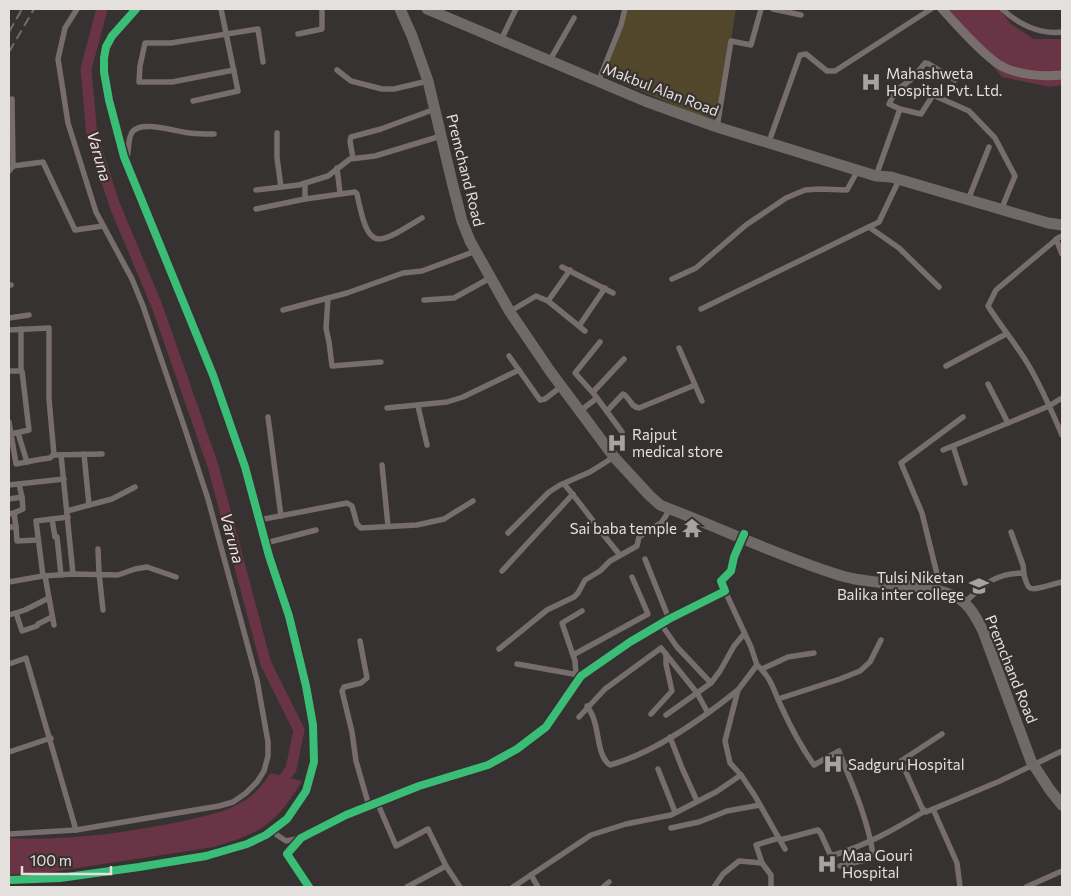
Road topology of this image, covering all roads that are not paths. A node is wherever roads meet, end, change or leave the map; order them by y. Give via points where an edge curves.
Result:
1 (77, 9) edge
2 (136, 9) edge
3 (221, 9) edge
4 (322, 9) edge
5 (400, 9) edge
6 (409, 9) edge
7 (427, 9) edge
8 (442, 9) edge
9 (516, 9) edge
10 (625, 9) edge
11 (761, 9) edge
12 (773, 9) edge
13 (931, 9) edge
14 (942, 9) edge
15 (1002, 9) edge
16 (800, 15) dead end
17 (574, 18) dead end
18 (1062, 32) edge
19 (227, 34) junction
20 (298, 34) dead end
21 (503, 37) junction
22 (552, 58) junction
23 (263, 62) dead end
24 (234, 70) junction
25 (336, 70) dead end
26 (601, 75) junction
27 (1062, 75) edge
28 (955, 80) dead end
29 (428, 81) junction
30 (901, 87) junction
31 (622, 88) junction
32 (933, 95) junction
33 (12, 99) dead end
34 (193, 101) dead end
35 (435, 109) junction
36 (900, 109) junction
37 (718, 123) junction
38 (277, 133) dead end
39 (214, 134) dead end
40 (442, 136) junction
41 (771, 136) junction
42 (989, 147) dead end
43 (353, 158) junction
44 (125, 161) junction
45 (11, 168) edge
46 (336, 168) junction
47 (858, 170) junction
48 (877, 173) junction
49 (895, 179) junction
50 (305, 183) junction
51 (281, 187) junction
52 (256, 190) dead end
53 (340, 193) junction
54 (305, 199) junction
55 (968, 200) junction
56 (256, 209) dead end
57 (1002, 210) junction
58 (1026, 217) junction
59 (422, 218) dead end
60 (1062, 218) edge
61 (1062, 225) edge
62 (103, 226) junction
63 (869, 227) junction
64 (1059, 238) edge
65 (476, 251) junction
66 (1062, 254) edge
67 (562, 267) dead end
68 (570, 270) junction
69 (490, 278) junction
70 (672, 279) dead end
71 (939, 287) dead end
72 (605, 288) junction
73 (613, 293) dead end
74 (328, 298) junction
75 (424, 300) dead end
76 (548, 301) junction
77 (514, 309) junction
78 (701, 309) dead end
79 (283, 310) dead end
80 (29, 315) dead end
81 (9, 318) edge
82 (579, 326) junction
83 (21, 329) junction
84 (9, 330) edge
85 (585, 331) dead end
86 (1006, 334) junction
87 (600, 342) dead end
88 (679, 348) dead end
89 (509, 356) dead end
90 (624, 359) dead end
91 (381, 362) dead end
92 (946, 366) dead end
93 (518, 370) junction
94 (9, 371) edge
95 (20, 371) junction
96 (559, 382) junction
97 (988, 384) dead end
98 (695, 385) junction
99 (595, 395) junction
100 (1062, 398) edge
101 (702, 401) dead end
102 (418, 406) junction
103 (1049, 406) junction
104 (387, 408) dead end
105 (580, 411) junction
106 (607, 411) junction
107 (268, 417) dead end
108 (963, 417) dead end
109 (9, 422) edge
110 (1008, 423) junction
111 (18, 432) junction
112 (622, 432) dead end
113 (11, 434) junction
114 (1062, 436) edge
115 (10, 441) edge
116 (427, 445) dead end
117 (953, 446) junction
118 (943, 450) dead end
119 (84, 454) junction
120 (102, 454) dead end
121 (54, 455) junction
122 (61, 455) junction
123 (614, 456) junction
124 (27, 462) junction
125 (382, 465) dead end
126 (64, 479) junction
127 (965, 483) dead end
128 (19, 484) junction
129 (564, 484) junction
130 (9, 485) edge
131 (135, 486) dead end
132 (573, 494) junction
133 (649, 495) junction
134 (22, 497) junction
135 (9, 499) edge
136 (473, 501) dead end
137 (89, 505) junction
138 (670, 509) junction
139 (11, 514) edge
140 (68, 514) junction
141 (281, 516) junction
142 (52, 519) junction
143 (259, 520) junction
144 (16, 526) junction
145 (388, 526) junction
146 (9, 527) edge
147 (316, 530) dead end
148 (1011, 532) dead end
149 (508, 533) dead end
150 (744, 536) junction
151 (38, 540) junction
152 (266, 543) junction
153 (98, 549) dead end
154 (620, 555) junction
155 (646, 560) dead end
156 (502, 571) dead end
157 (72, 574) junction
158 (99, 574) junction
159 (1024, 574) junction
160 (62, 575) junction
161 (44, 576) junction
162 (176, 577) dead end
163 (632, 577) dead end
164 (9, 582) edge
165 (1062, 582) edge
166 (938, 586) junction
167 (725, 591) junction
168 (49, 598) junction
169 (966, 601) junction
170 (104, 610) dead end
171 (582, 611) dead end
172 (16, 613) junction
173 (9, 615) edge
174 (52, 617) junction
175 (669, 619) junction
176 (661, 624) junction
177 (54, 625) dead end
178 (744, 634) junction
179 (881, 640) dead end
180 (360, 641) dead end
181 (499, 649) dead end
182 (814, 653) dead end
183 (666, 654) junction
184 (572, 655) junction
185 (9, 664) edge
186 (517, 664) dead end
187 (760, 667) junction
188 (578, 675) junction
189 (711, 684) junction
190 (738, 690) junction
191 (697, 693) junction
192 (778, 698) junction
193 (587, 706) junction
194 (708, 713) junction
195 (651, 714) dead end
196 (666, 715) dead end
197 (578, 717) dead end
198 (942, 734) dead end
199 (670, 737) junction
200 (51, 738) junction
201 (1062, 751) edge
202 (9, 752) edge
203 (1036, 763) junction
204 (658, 768) dead end
205 (741, 775) junction
206 (1062, 799) edge
207 (697, 801) junction
208 (377, 802) junction
209 (760, 805) junction
210 (1062, 805) edge
211 (369, 806) junction
212 (933, 809) junction
213 (925, 811) junction
214 (675, 812) junction
215 (671, 828) dead end
216 (76, 830) junction
217 (274, 830) junction
218 (9, 834) edge
219 (301, 838) junction
220 (780, 839) junction
221 (871, 842) junction
222 (785, 849) dead end
223 (762, 863) junction
224 (446, 866) junction
225 (840, 866) dead end
226 (1062, 871) edge
227 (531, 875) junction
228 (9, 880) edge
229 (609, 882) dead end
230 (309, 887) edge
231 (407, 887) edge
232 (460, 887) edge
233 (513, 887) edge
234 (538, 887) edge
235 (603, 887) edge
236 (714, 887) edge
237 (771, 887) edge
238 (960, 887) edge
239 (1026, 887) edge

1 - 62 street via 61,41 60,77 68,122
2 - 44 street via 112,36 104,58 109,100
3 - 19 street
4 - 20 street via 322,29
5 - 29 highway, Premchand Road
6 - 77 highway, Premchand Road via 432,70 469,224
7 - 21 highway, Makbul Alan Road
8 - 21 highway, Makbul Alan Road
9 - 21 street
10 - 26 street
11 - 37 street via 751,45 731,41
12 - 16 street
13 - 41 street via 835,71 827,70 806,54 800,55
14 - 27 street via 998,64 1017,72
15 - 18 street via 1023,25
17 - 22 street
19 - 23 street via 258,29
19 - 24 street
19 - 24 street via 171,43 145,43 139,82 172,82
21 - 22 highway, Makbul Alan Road
22 - 26 highway, Makbul Alan Road
22 - 31 highway, Makbul Alan Road
24 - 34 street via 238,91
25 - 29 street via 351,81 382,89
26 - 31 highway, Makbul Alan Road
28 - 30 street via 926,62
29 - 35 highway, Premchand Road
30 - 32 street
30 - 36 street via 889,103
31 - 37 highway, Makbul Alan Road
32 - 36 street via 922,114
32 - 57 street via 969,111 995,138 1015,176
33 - 45 street
35 - 40 highway, Premchand Road
35 - 43 street via 351,137
36 - 48 street
37 - 41 highway, Makbul Alan Road
37 - 47 highway, Makbul Alan Road
38 - 51 street
39 - 44 street via 141,127 131,134
40 - 43 street via 375,156
40 - 65 highway, Premchand Road via 462,221
41 - 48 highway, Makbul Alan Road
42 - 55 street
43 - 46 street
44 - 143 street via 216,384 245,467
45 - 62 street via 43,162 74,230
46 - 50 street via 328,176
46 - 53 street
47 - 48 highway, Makbul Alan Road
47 - 70 street via 847,190 805,190 786,198 746,225 696,268
48 - 49 highway, Makbul Alan Road
49 - 55 highway, Makbul Alan Road
49 - 63 street via 878,222
50 - 51 street
50 - 54 street
51 - 52 street
53 - 54 street
53 - 59 street via 357,193 363,222 377,240 388,238
54 - 56 street
55 - 57 highway, Makbul Alan Road
57 - 58 highway, Makbul Alan Road
58 - 60 highway, Makbul Alan Road
58 - 61 highway, Makbul Alan Road
62 - 216 street via 126,266 143,306 205,490 257,680 268,756 257,782 233,802
63 - 71 street via 900,248
63 - 78 street
64 - 66 street
64 - 86 street via 996,290 988,306
65 - 69 highway, Premchand Road
65 - 74 street
67 - 68 street
68 - 72 street
68 - 76 street
69 - 75 street via 454,298
69 - 96 highway, Premchand Road
72 - 73 street
72 - 82 street
74 - 79 street
74 - 91 street via 326,328 332,366
76 - 77 street via 536,296
76 - 82 street
77 - 96 highway, Premchand Road via 553,367
80 - 81 street
82 - 85 street
83 - 84 street
83 - 95 street
83 - 121 street via 49,328 49,399
86 - 92 street
86 - 103 street via 1028,365
87 - 99 street via 574,372
88 - 98 street
89 - 93 street
90 - 99 street
93 - 96 street via 540,400 545,399
93 - 102 street via 463,397
94 - 95 street
95 - 111 street via 29,430
96 - 105 highway, Premchand Road
97 - 110 street
98 - 101 street
98 - 106 street via 639,408 623,394
99 - 105 street
99 - 106 street
100 - 103 street
102 - 104 street
102 - 116 street
103 - 110 street
103 - 114 street
105 - 123 highway, Premchand Road
106 - 112 street
107 - 141 street
108 - 166 street via 901,463 922,513
109 - 113 street
110 - 117 street
111 - 113 street
111 - 124 street
113 - 115 street
115 - 124 street via 16,464
117 - 118 street
117 - 127 street
119 - 120 street
119 - 122 street
119 - 137 street
121 - 122 street
121 - 124 street
122 - 126 street
123 - 129 street
123 - 133 highway, Premchand Road
125 - 145 street
126 - 128 street
126 - 140 street
128 - 130 street
128 - 134 street
129 - 132 street
129 - 149 street via 543,497
131 - 137 street via 112,499
132 - 154 street
132 - 156 street
133 - 138 highway, Premchand Road
133 - 150 highway, Premchand Road
134 - 135 street
134 - 139 street via 24,508
136 - 145 street via 444,519
137 - 140 street
138 - 150 highway, Premchand Road
138 - 154 street via 662,522 639,537 638,545
139 - 144 street
140 - 142 street
140 - 157 street
141 - 143 street
141 - 145 street via 347,503 352,506 359,527
142 - 151 street via 36,521
142 - 160 street
143 - 152 street
144 - 146 street
144 - 151 street via 18,542
147 - 152 street
148 - 159 street
150 - 166 highway, Premchand Road via 830,567
150 - 167 street via 731,571 721,581
150 - 169 highway, Premchand Road via 796,560 844,576 938,591
151 - 161 street
152 - 217 street via 297,646 315,746 306,790 287,819
153 - 158 street
154 - 181 street via 585,580 574,597 547,610
155 - 175 street
157 - 158 street
157 - 160 street
158 - 162 street via 118,575 147,567
158 - 170 street
159 - 165 street via 1030,588
159 - 169 street via 996,577
160 - 161 street
161 - 164 street
161 - 168 street
163 - 184 street via 648,614
166 - 169 highway, Premchand Road via 953,590
167 - 175 street
167 - 178 street
168 - 172 street
168 - 174 street
169 - 203 highway, Premchand Road via 983,631
171 - 184 street via 562,623
172 - 173 street
172 - 174 street via 22,631
174 - 177 street
175 - 176 street
176 - 188 street
176 - 189 street
178 - 187 street
178 - 189 street
179 - 192 street via 870,662 860,671
180 - 211 street via 367,678 344,687 342,691
182 - 187 street via 788,657
183 - 191 street
183 - 193 street via 662,649 658,650
183 - 195 street via 672,691
184 - 188 street
185 - 200 street via 26,658
186 - 188 street
187 - 190 street
187 - 192 street via 772,682
188 - 208 street via 546,727 517,749 488,765
189 - 191 street
190 - 194 street
190 - 205 street via 725,741 730,763
191 - 194 street
191 - 196 street
192 - 221 street via 803,750 814,765 839,751
193 - 197 street
193 - 199 street via 609,765 643,753
194 - 199 street
198 - 213 street via 901,760
199 - 207 street
200 - 202 street
200 - 216 street
201 - 203 street
203 - 206 highway, Premchand Road
203 - 210 highway, Premchand Road
203 - 212 street
204 - 214 street
205 - 207 street
205 - 209 street
207 - 214 street
208 - 211 street
208 - 224 street via 396,846 428,829
209 - 215 street
209 - 220 street
211 - 219 street
212 - 213 street
212 - 238 street via 957,863
213 - 221 street
214 - 227 street via 590,835
216 - 218 street
217 - 219 street via 286,841
217 - 228 street via 247,844 206,856 77,876
219 - 230 street via 287,854
220 - 221 street via 818,830 832,856
220 - 222 street
220 - 223 street via 756,845
221 - 225 street via 873,854 865,860
223 - 236 street via 739,861 723,874
223 - 237 street via 771,875
224 - 231 street
224 - 232 street
226 - 239 street
227 - 233 street
227 - 234 street
229 - 235 street

